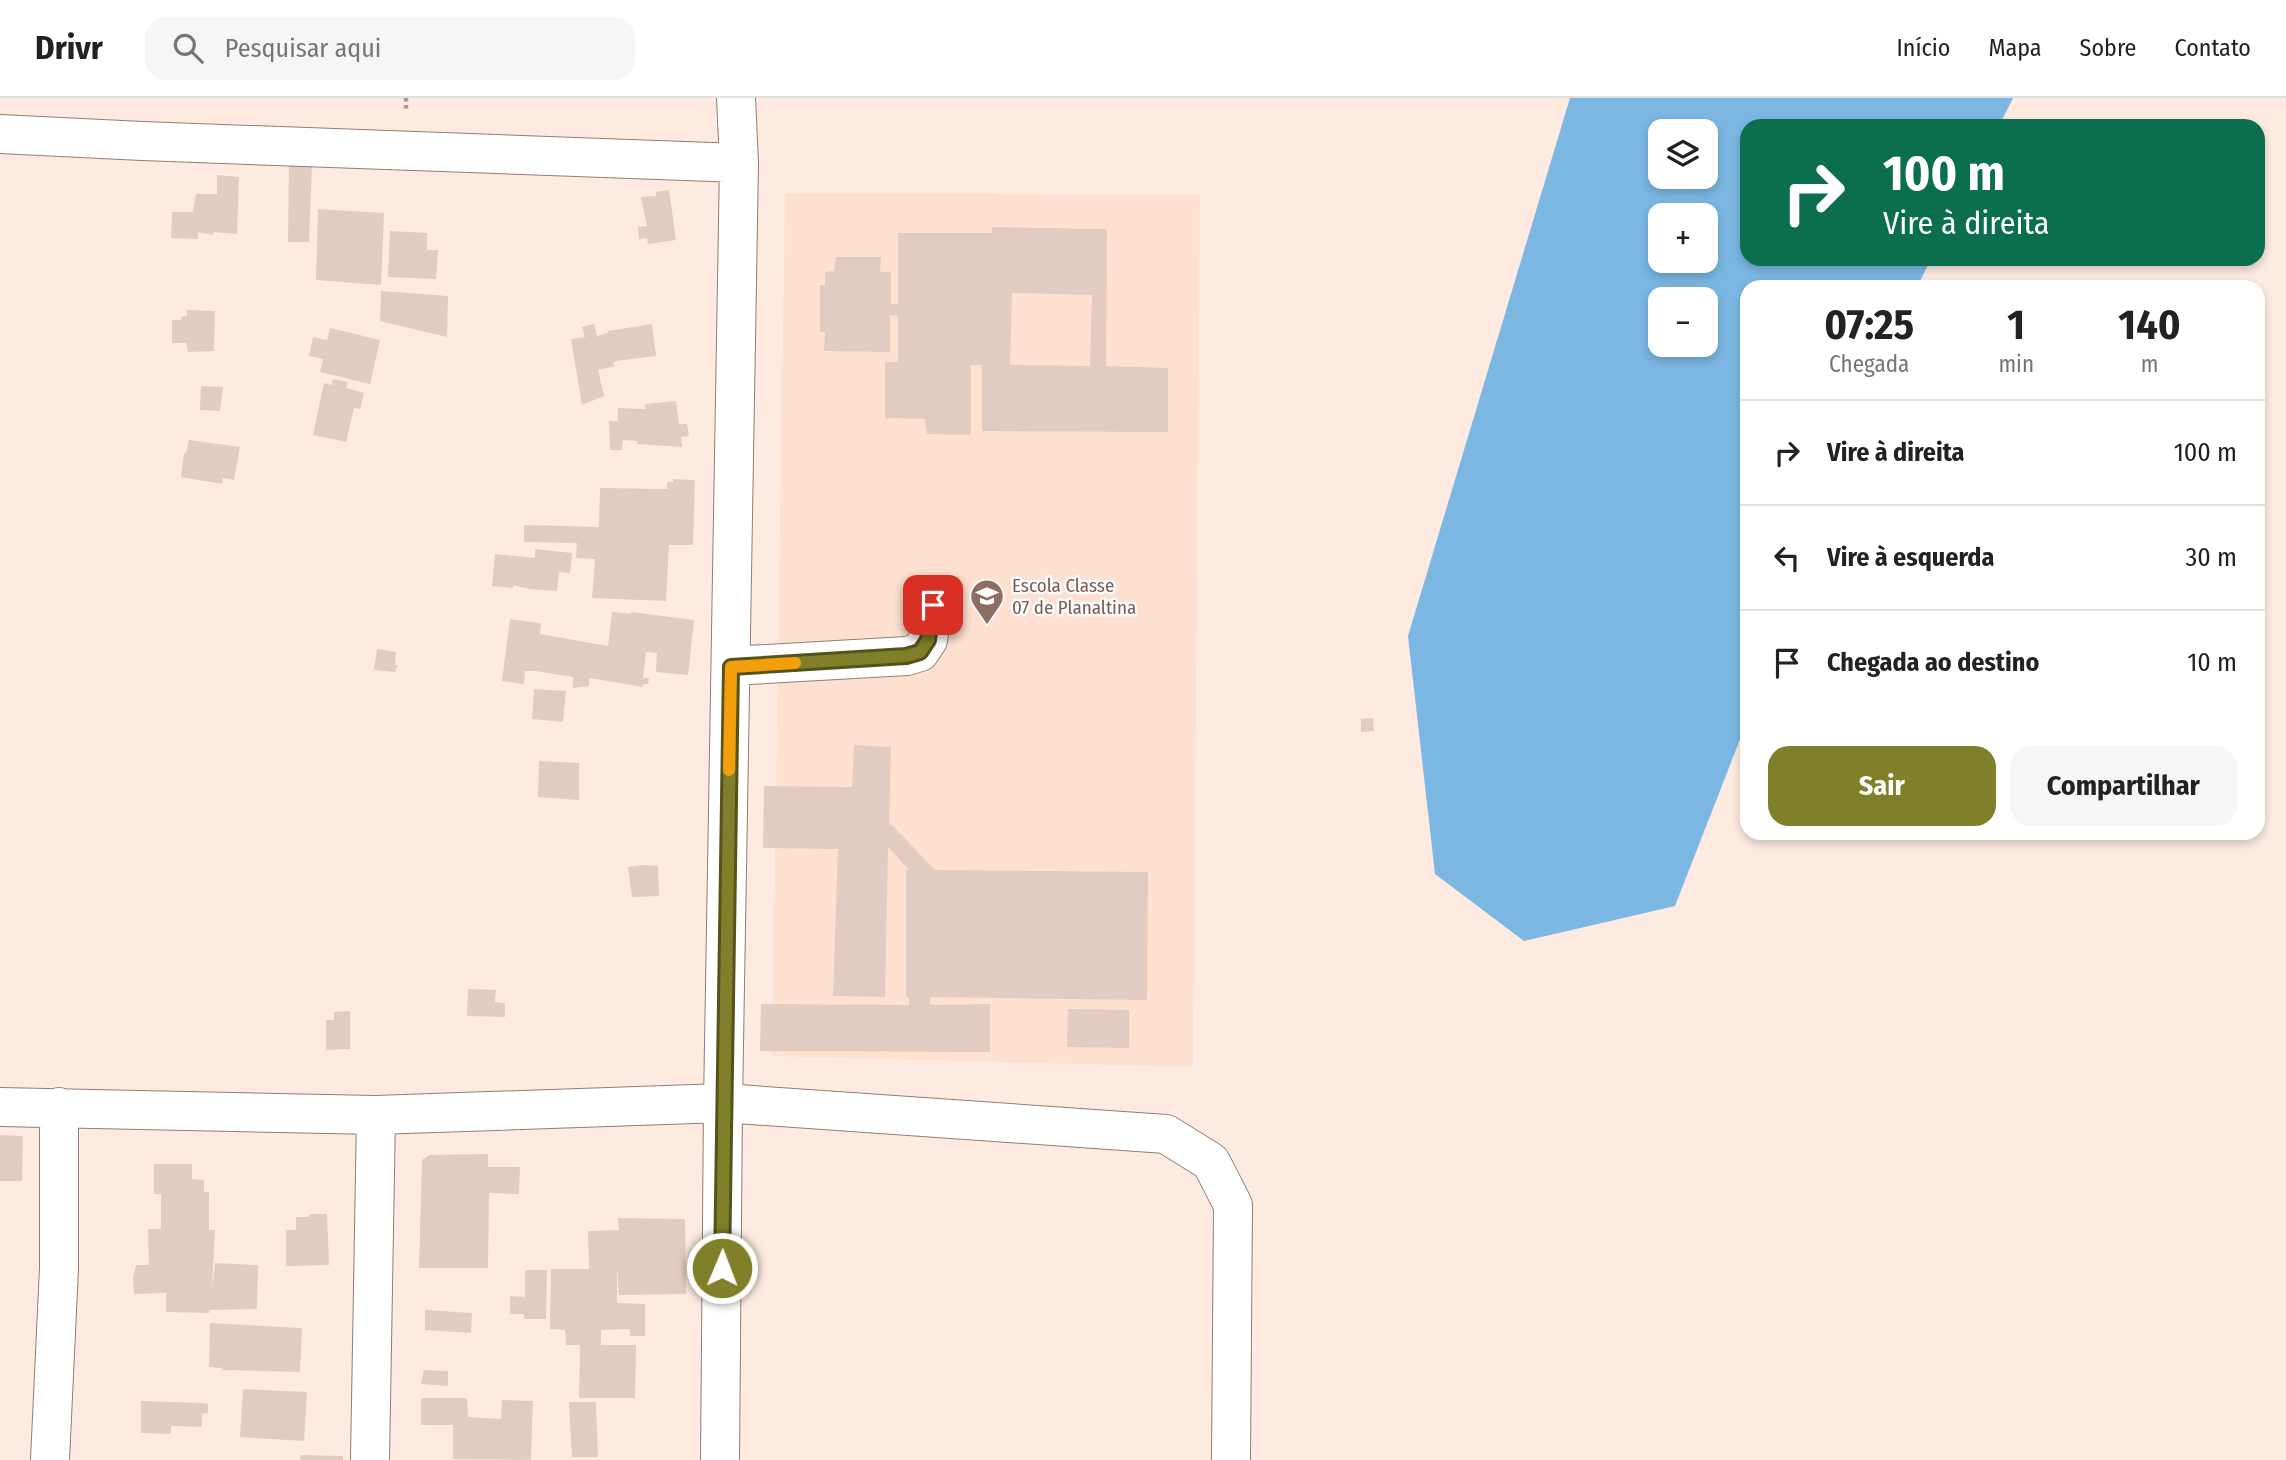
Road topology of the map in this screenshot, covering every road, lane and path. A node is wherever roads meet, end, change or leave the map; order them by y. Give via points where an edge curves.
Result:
1 (736, 98) edge
2 (0, 134) edge
3 (739, 163) junction
4 (933, 605) dead end
5 (731, 667) junction
6 (723, 1103) junction
7 (0, 1107) edge
8 (59, 1107) junction
9 (376, 1115) junction
10 (50, 1460) edge
11 (370, 1460) edge
12 (720, 1460) edge
13 (1231, 1460) edge

1 - 3 street
2 - 3 street
3 - 5 street
4 - 5 street via 928,640 920,652
5 - 6 street
6 - 9 street
6 - 12 street
6 - 13 street via 1166,1134 1211,1162 1233,1205
7 - 8 street
8 - 9 street
8 - 10 street via 59,1268
9 - 11 street

